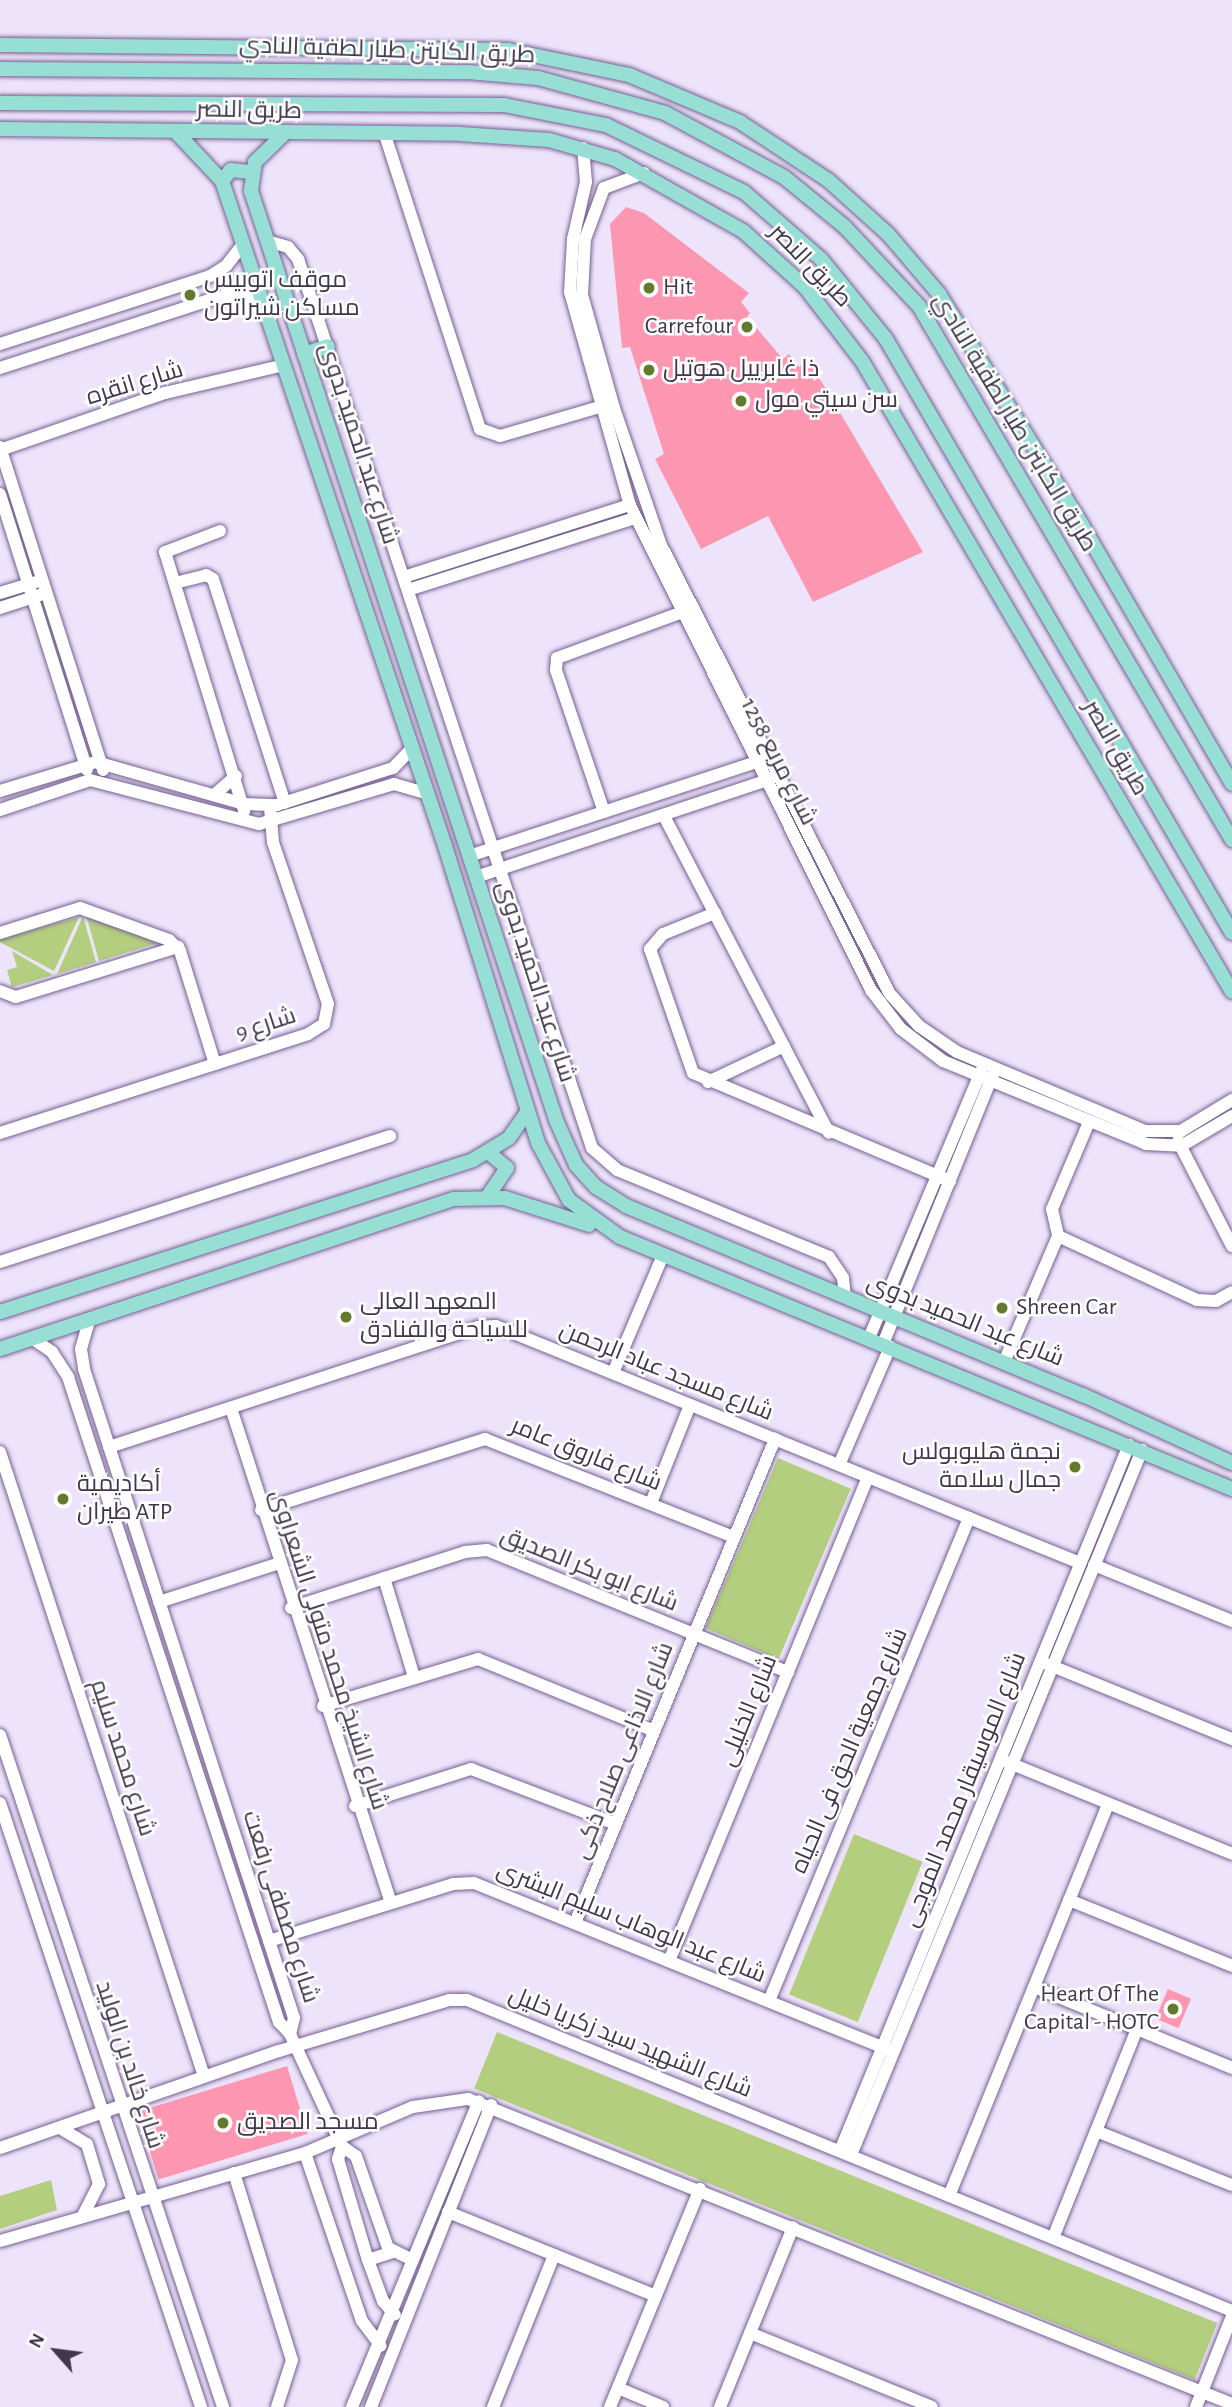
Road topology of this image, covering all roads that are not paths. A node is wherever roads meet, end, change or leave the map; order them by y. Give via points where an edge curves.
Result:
1 (0, 45) edge
2 (0, 69) edge
3 (0, 103) edge
4 (7, 129) edge
5 (176, 132) junction
6 (283, 135) junction
7 (385, 135) junction
8 (0, 136) edge
9 (583, 148) junction
10 (250, 172) junction
11 (644, 173) junction
12 (222, 181) junction
13 (267, 241) junction
14 (243, 244) junction
15 (219, 272) junction
16 (227, 295) junction
17 (264, 306) junction
18 (0, 344) edge
19 (328, 346) junction
20 (304, 354) junction
21 (284, 365) junction
22 (0, 368) edge
23 (599, 407) junction
24 (0, 449) edge
25 (0, 494) edge
26 (633, 512) junction
27 (220, 531) dead end
28 (407, 576) junction
29 (670, 579) junction
30 (43, 580) junction
31 (175, 583) junction
32 (28, 584) junction
33 (411, 589) junction
34 (0, 593) edge
35 (47, 593) junction
36 (33, 598) junction
37 (0, 608) edge
38 (680, 613) junction
39 (412, 748) junction
40 (761, 761) junction
41 (101, 762) junction
42 (84, 763) junction
43 (1219, 766) junction
44 (236, 776) junction
45 (90, 779) junction
46 (106, 780) junction
47 (770, 780) junction
48 (1232, 784) edge
49 (1232, 790) edge
50 (0, 791) edge
51 (428, 794) junction
52 (215, 795) junction
53 (285, 803) junction
54 (244, 804) junction
55 (270, 806) junction
56 (0, 810) edge
57 (604, 812) junction
58 (664, 816) junction
59 (243, 821) junction
60 (270, 824) junction
61 (1232, 840) edge
62 (494, 848) junction
63 (469, 856) junction
64 (501, 869) junction
65 (476, 877) junction
66 (715, 913) junction
67 (0, 933) edge
68 (1232, 933) edge
69 (178, 947) junction
70 (864, 948) junction
71 (850, 955) junction
72 (0, 990) edge
73 (1232, 992) edge
74 (784, 1046) junction
75 (215, 1064) junction
76 (990, 1067) junction
77 (984, 1081) junction
78 (708, 1082) junction
79 (1232, 1100) edge
80 (528, 1111) junction
81 (1232, 1116) edge
82 (1088, 1122) junction
83 (0, 1133) edge
84 (830, 1133) junction
85 (1173, 1133) junction
86 (390, 1136) dead end
87 (1181, 1146) junction
88 (489, 1153) junction
89 (943, 1178) junction
90 (488, 1196) junction
91 (604, 1230) junction
92 (1058, 1236) junction
93 (1232, 1246) edge
94 (663, 1255) junction
95 (0, 1262) edge
96 (1232, 1292) edge
97 (845, 1296) junction
98 (0, 1312) edge
99 (887, 1314) junction
100 (89, 1321) junction
101 (33, 1339) junction
102 (880, 1343) junction
103 (0, 1349) edge
104 (82, 1360) junction
105 (1004, 1362) junction
106 (64, 1368) junction
107 (613, 1373) junction
108 (690, 1405) junction
109 (230, 1408) junction
110 (775, 1439) junction
111 (109, 1447) junction
112 (1135, 1447) junction
113 (0, 1452) edge
114 (1232, 1463) edge
115 (839, 1465) junction
116 (868, 1477) junction
117 (1232, 1489) edge
118 (651, 1503) junction
119 (261, 1510) junction
120 (970, 1518) junction
121 (734, 1537) junction
122 (277, 1564) junction
123 (1087, 1565) junction
124 (383, 1578) junction
125 (159, 1602) junction
126 (291, 1608) junction
127 (1232, 1621) edge
128 (694, 1634) junction
129 (1046, 1664) junction
130 (788, 1672) junction
131 (414, 1677) junction
132 (323, 1706) junction
133 (654, 1731) junction
134 (0, 1735) edge
135 (1232, 1739) edge
136 (1006, 1762) junction
137 (0, 1803) edge
138 (1108, 1804) junction
139 (355, 1806) junction
140 (616, 1824) junction
141 (1232, 1854) edge
142 (1069, 1900) junction
143 (391, 1903) junction
144 (575, 1923) junction
145 (269, 1941) junction
146 (669, 1961) junction
147 (1232, 1966) edge
148 (1034, 1987) junction
149 (769, 2001) junction
150 (1137, 2029) junction
151 (290, 2034) junction
152 (297, 2048) junction
153 (888, 2049) junction
154 (1232, 2068) edge
155 (204, 2076) junction
156 (485, 2103) junction
157 (119, 2104) junction
158 (99, 2112) junction
159 (60, 2128) junction
160 (1096, 2131) junction
161 (339, 2141) junction
162 (0, 2148) edge
163 (304, 2152) junction
164 (845, 2153) junction
165 (234, 2173) junction
166 (1232, 2185) edge
167 (700, 2189) junction
168 (949, 2196) junction
169 (149, 2197) junction
170 (129, 2203) junction
171 (448, 2212) junction
172 (82, 2217) junction
173 (793, 2227) junction
174 (1053, 2238) junction
175 (0, 2241) edge
176 (393, 2252) junction
177 (554, 2255) junction
178 (411, 2259) junction
179 (368, 2260) junction
180 (656, 2296) junction
181 (390, 2312) junction
182 (1232, 2314) edge
183 (405, 2319) junction
184 (750, 2333) junction
185 (377, 2344) junction
186 (393, 2351) junction
187 (618, 2388) junction
188 (1232, 2388) edge
189 (1202, 2392) junction
190 (1227, 2404) edge
191 (201, 2407) edge
192 (223, 2407) edge
193 (277, 2407) edge
194 (352, 2407) edge
195 (371, 2407) edge
196 (493, 2407) edge
197 (610, 2407) edge
198 (663, 2407) edge
199 (720, 2407) edge
200 (932, 2407) edge
201 (1196, 2407) edge

1 - 43 main road, طريق الكابتن طيار لطفية النادي via 508,50 628,75 740,122 828,180 888,234 939,294 1082,525
2 - 61 main road, طريق الكابتن طيار لطفية النادي via 468,72 538,78 665,113 784,177 873,253 934,328
3 - 68 main road, طريق النصر via 504,105 606,125 744,192 821,259 886,339
4 - 5 main road, طريق النصر
4 - 8 main road
5 - 6 main road, طريق النصر
5 - 12 main road, شارع عبد الحميد بدوى
6 - 7 main road, طريق النصر
6 - 10 main road via 262,152
7 - 9 main road, طريق النصر via 505,135
7 - 23 street via 480,429 500,436
9 - 11 main road, طريق النصر
9 - 23 street, شارع مربع 1258 via 586,182 573,239 570,292
10 - 12 main road via 232,170
10 - 13 main road, شارع عبد الحميد بدوى via 251,191
11 - 29 street, شارع مربع 1258 via 612,183 594,204 585,239 582,295
11 - 73 main road, طريق النصر via 743,231 805,287 834,321
12 - 14 main road, شارع عبد الحميد بدوى
13 - 19 street via 296,254
13 - 20 main road, شارع عبد الحميد بدوى
14 - 15 street
14 - 17 main road, شارع عبد الحميد بدوى
15 - 16 street
15 - 18 street
16 - 17 street
16 - 22 street
17 - 21 main road, شارع عبد الحميد بدوى
19 - 20 main road
19 - 28 street
20 - 63 main road, شارع عبد الحميد بدوى
21 - 24 street, شارع انقره via 164,393
21 - 39 main road, شارع عبد الحميد بدوى
23 - 26 street, شارع مربع 1258
24 - 30 street
25 - 32 street
26 - 28 street
26 - 29 street, شارع مربع 1258
26 - 33 street
27 - 31 street via 166,548
28 - 33 street
29 - 38 street, شارع مربع 1258
29 - 40 street, شارع مربع 1258
30 - 32 street
30 - 35 street
31 - 44 street
31 - 53 street via 214,579
32 - 34 street
32 - 36 street
33 - 62 street
35 - 36 street
35 - 41 street
36 - 37 street
36 - 42 street
38 - 40 street, شارع مربع 1258
38 - 57 street via 557,658 556,670
39 - 51 main road, شارع عبد الحميد بدوى
39 - 53 street via 393,768
40 - 47 street, شارع مربع 1258
40 - 57 street
41 - 42 street
41 - 46 street
41 - 52 street
42 - 45 street
42 - 50 street
43 - 48 main road, طريق الكابتن طيار لطفية النادي
43 - 49 main road
44 - 52 street
44 - 54 street
45 - 46 street
45 - 56 street
46 - 59 street
47 - 58 street
47 - 70 street, شارع مربع 1258
47 - 71 street, شارع مربع 1258
51 - 60 street via 412,785 394,784
51 - 80 main road, شارع عبد الحميد بدوى
52 - 54 street
53 - 55 street
54 - 55 street
54 - 59 street
55 - 60 street, شارع 9
57 - 62 street
58 - 64 street
58 - 66 street
59 - 60 street
60 - 75 street, شارع 9 via 328,1016 313,1032
62 - 63 street
62 - 64 street
63 - 65 main road, شارع عبد الحميد بدوى
64 - 65 street
64 - 97 street via 597,1155 617,1170 829,1257 843,1278
65 - 97 main road, شارع عبد الحميد بدوى via 556,1120 587,1178 615,1201
66 - 74 street
66 - 78 street via 663,934 650,949 687,1063
67 - 69 street via 84,909
69 - 72 street via 16,996
69 - 75 street
70 - 71 street
70 - 76 street, شارع مربع 1258 via 909,1016 943,1043
71 - 77 street, شارع مربع 1258 via 901,1029 929,1053
74 - 78 street
74 - 84 street
75 - 83 street, شارع 9
76 - 77 street
76 - 85 street, شارع مربع 1258 via 1145,1131
77 - 82 street, شارع مربع 1258
77 - 89 street
78 - 84 street
79 - 85 street
80 - 88 main road, شارع عبد الحميد بدوى
80 - 91 main road, شارع عبد الحميد بدوى via 560,1188
81 - 87 street
82 - 87 street, شارع مربع 1258 via 1153,1147
82 - 92 street via 1052,1209
84 - 89 street
85 - 87 street
86 - 95 street
87 - 93 street
88 - 90 main road via 507,1168
88 - 98 main road, شارع عبد الحميد بدوى
89 - 99 street
90 - 91 main road, شارع عبد الحميد بدوى
90 - 100 main road, شارع عبد الحميد بدوى via 436,1204
91 - 94 main road, شارع عبد الحميد بدوى
92 - 96 street via 1197,1300 1216,1301
92 - 105 street
94 - 102 main road, شارع عبد الحميد بدوى
94 - 107 street
97 - 99 main road, شارع عبد الحميد بدوى
99 - 102 street
99 - 105 main road, شارع عبد الحميد بدوى
100 - 101 main road, شارع عبد الحميد بدوى
100 - 104 street, شارع مصطفى رفعت
101 - 103 main road, شارع عبد الحميد بدوى
101 - 106 street, شارع مصطفى رفعت
102 - 112 main road, شارع عبد الحميد بدوى
102 - 115 street
104 - 106 street via 68,1360
104 - 111 street, شارع مصطفى رفعت
105 - 114 main road, شارع عبد الحميد بدوى
106 - 151 street, شارع مصطفى رفعت via 279,2022
107 - 108 street, شارع مسجد عباد الرحمن
107 - 109 street, شارع مسجد عباد الرحمن via 502,1328 484,1326
108 - 110 street, شارع مسجد عباد الرحمن
108 - 118 street
109 - 111 street, شارع مسجد عباد الرحمن
109 - 119 street, شارع الشيخ محمد متولى الشعراوى
110 - 115 street, شارع مسجد عباد الرحمن
110 - 121 street, شارع الاذاعى صلاح ذكى
111 - 125 street, شارع مصطفى رفعت
112 - 117 main road, شارع عبد الحميد بدوى
112 - 123 street, شارع الموسيقار محمد الموجى
113 - 155 street, شارع محمد سليم
115 - 116 street, شارع مسجد عباد الرحمن
116 - 120 street, شارع مسجد عباد الرحمن
116 - 130 street, شارع الخليلى
118 - 119 street, شارع فاروق عامر via 499,1442 478,1438
118 - 121 street, شارع فاروق عامر
119 - 122 street, شارع الشيخ محمد متولى الشعراوى
120 - 123 street, شارع مسجد عباد الرحمن
120 - 149 street, شارع جمعية الحق فى الحياه
121 - 128 street, شارع الاذاعى صلاح ذكى
122 - 125 street
122 - 126 street, شارع الشيخ محمد متولى الشعراوى
123 - 127 street, شارع مسجد عباد الرحمن
123 - 129 street, شارع الموسيقار محمد الموجى
124 - 126 street, شارع ابو بكر الصديق
124 - 128 street, شارع ابو بكر الصديق via 465,1552 486,1550
124 - 131 street
125 - 145 street, شارع مصطفى رفعت
126 - 132 street, شارع الشيخ محمد متولى الشعراوى
128 - 130 street, شارع ابو بكر الصديق
128 - 133 street, شارع الاذاعى صلاح ذكى
129 - 135 street
129 - 136 street, شارع الموسيقار محمد الموجى
130 - 146 street, شارع الخليلى
131 - 132 street
131 - 133 street via 483,1660
132 - 139 street, شارع الشيخ محمد متولى الشعراوى
133 - 140 street, شارع الاذاعى صلاح ذكى
134 - 157 street, شارع خالد بن الوليد
136 - 138 street
136 - 153 street, شارع الموسيقار محمد الموجى
137 - 158 street, شارع خالد بن الوليد
138 - 141 street
138 - 142 street
139 - 140 street via 471,1769
139 - 143 street, شارع الشيخ محمد متولى الشعراوى
140 - 144 street, شارع الاذاعى صلاح ذكى
142 - 147 street
142 - 148 street
143 - 144 street, شارع عبد الوهاب سليم البشرى via 469,1882
143 - 145 street, شارع عبد الوهاب سليم البشرى
144 - 146 street, شارع عبد الوهاب سليم البشرى
145 - 151 street, شارع مصطفى رفعت via 293,2018
146 - 149 street, شارع عبد الوهاب سليم البشرى
148 - 150 street
148 - 168 street
149 - 153 street, شارع عبد الوهاب سليم البشرى
150 - 154 street
150 - 160 street
151 - 152 street
152 - 155 street, شارع الشهيد سيد زكريا خليل
152 - 161 street
152 - 164 street, شارع الشهيد سيد زكريا خليل via 440,2003 467,2000
153 - 164 street, شارع الموسيقار محمد الموجى
155 - 157 street, شارع الشهيد سيد زكريا خليل
156 - 161 street via 430,2102
156 - 167 street
156 - 171 street
156 - 178 street
157 - 158 street, شارع الشهيد سيد زكريا خليل
157 - 169 street, شارع خالد بن الوليد
158 - 159 street, شارع الشهيد سيد زكريا خليل
158 - 170 street, شارع خالد بن الوليد
159 - 162 street, شارع الشهيد سيد زكريا خليل
159 - 172 street via 87,2144 96,2173 97,2195
160 - 166 street
160 - 174 street
161 - 163 street
161 - 176 street via 356,2156
161 - 179 street via 339,2164
163 - 165 street
163 - 185 street via 362,2320
164 - 168 street, شارع الشهيد سيد زكريا خليل
165 - 169 street
165 - 193 street via 292,2360 292,2374
167 - 173 street
167 - 180 street
168 - 174 street, شارع الشهيد سيد زكريا خليل
169 - 170 street
169 - 192 street, شارع خالد بن الوليد
170 - 172 street
170 - 191 street, شارع خالد بن الوليد
171 - 177 street
171 - 183 street
172 - 175 street
173 - 184 street
173 - 189 street
174 - 182 street, شارع الشهيد سيد زكريا خليل
176 - 178 street
176 - 179 street
177 - 180 street
177 - 196 street
178 - 181 street
179 - 181 street
180 - 187 street
181 - 183 street
181 - 185 street
182 - 189 street
183 - 186 street
184 - 199 street
184 - 200 street
185 - 186 street
185 - 194 street
186 - 195 street
187 - 197 street
187 - 198 street
188 - 190 street
189 - 190 street
189 - 201 street

